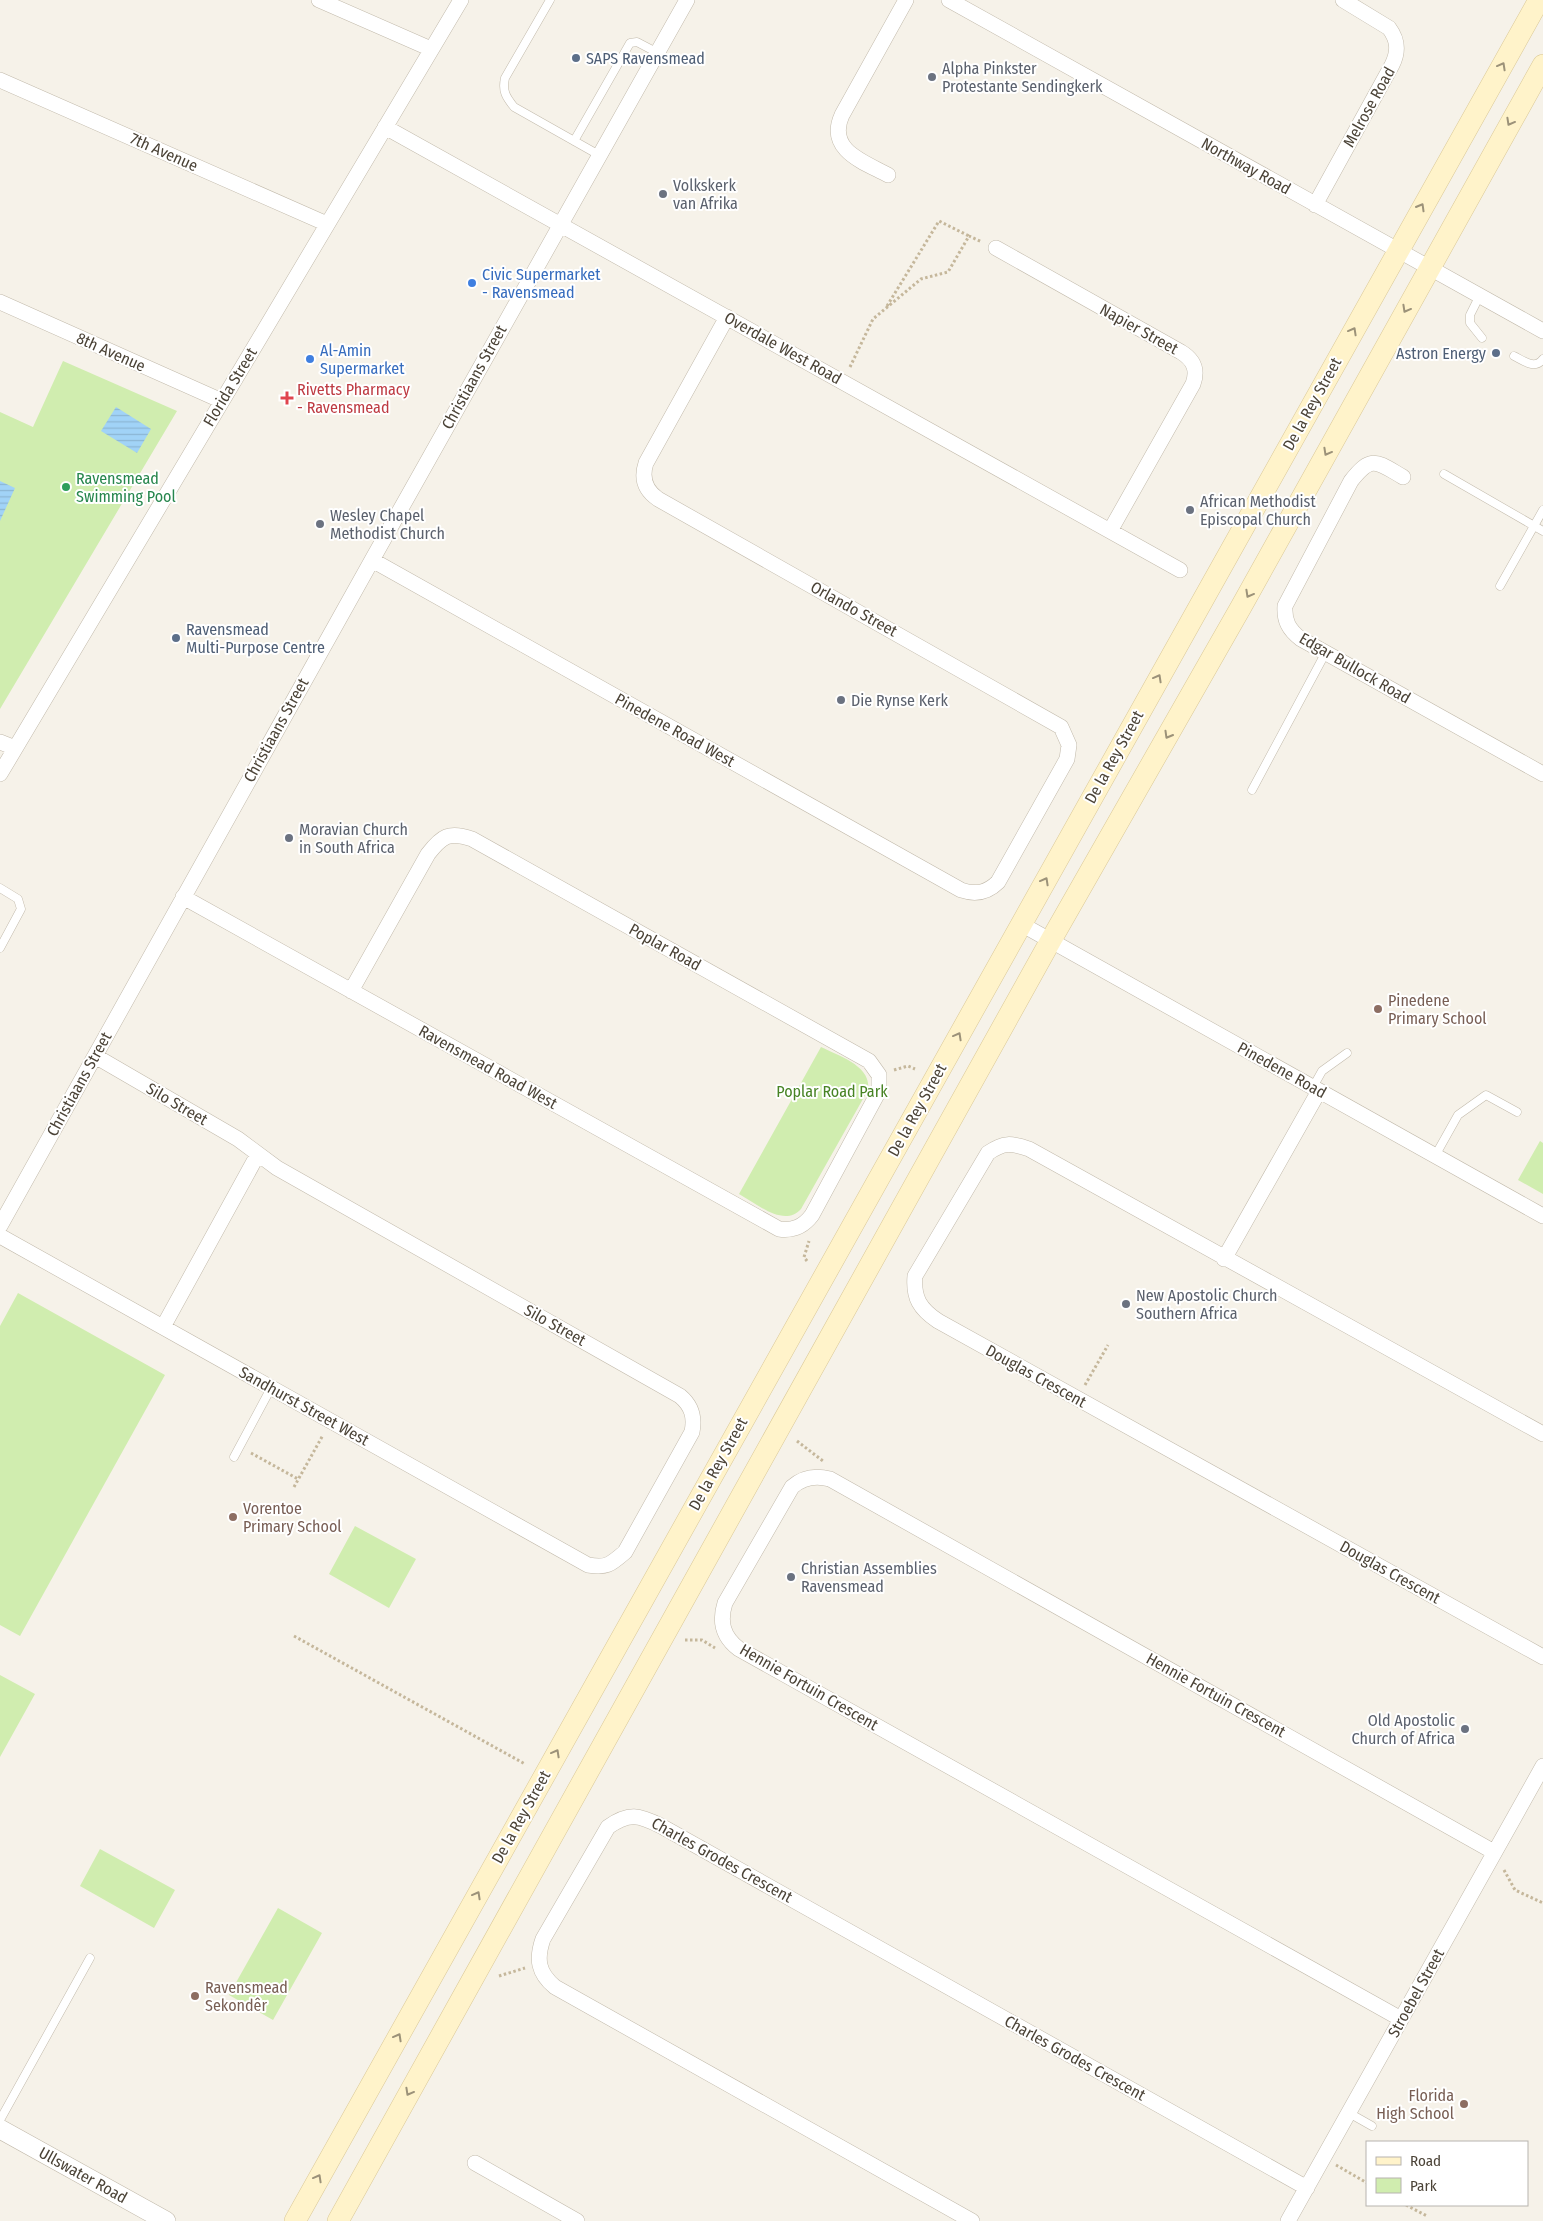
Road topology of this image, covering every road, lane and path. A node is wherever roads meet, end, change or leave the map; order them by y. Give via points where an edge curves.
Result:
1 (319, 0) edge
2 (461, 0) edge
3 (550, 0) edge
4 (688, 0) edge
5 (906, 0) edge
6 (949, 0) edge
7 (1343, 0) edge
8 (1539, 0) edge
9 (431, 49) junction
10 (658, 53) junction
11 (1543, 65) edge
12 (0, 80) edge
13 (385, 127) junction
14 (574, 141) junction
15 (599, 155) junction
16 (888, 175) dead end
17 (1315, 205) junction
18 (327, 224) junction
19 (560, 224) junction
20 (970, 236) junction
21 (996, 248) joint
22 (1398, 250) junction
23 (1430, 267) junction
24 (1480, 295) junction
25 (0, 302) edge
26 (885, 309) junction
27 (726, 317) junction
28 (1543, 331) edge
29 (1482, 338) dead end
30 (1514, 356) dead end
31 (1543, 359) edge
32 (842, 381) junction
33 (222, 402) junction
34 (1444, 474) dead end
35 (1403, 477) dead end
36 (1543, 510) edge
37 (1534, 526) junction
38 (1110, 530) junction
39 (1543, 531) edge
40 (372, 560) junction
41 (1180, 570) dead end
42 (1500, 586) dead end
43 (1326, 652) junction
44 (0, 742) edge
45 (15, 748) junction
46 (0, 774) edge
47 (1543, 774) edge
48 (1252, 790) dead end
49 (0, 888) edge
50 (981, 893) joint
51 (183, 897) junction
52 (1021, 924) junction
53 (1051, 940) junction
54 (0, 948) edge
55 (351, 991) junction
56 (1347, 1053) dead end
57 (95, 1056) junction
58 (914, 1069) dead end
59 (888, 1072) dead end
60 (1316, 1089) junction
61 (1517, 1112) dead end
62 (258, 1154) junction
63 (1435, 1156) junction
64 (1543, 1216) edge
65 (0, 1226) edge
66 (795, 1229) joint
67 (812, 1234) dead end
68 (0, 1236) edge
69 (1224, 1259) junction
70 (807, 1260) dead end
71 (163, 1328) junction
72 (1108, 1345) dead end
73 (271, 1388) junction
74 (1077, 1398) junction
75 (326, 1430) dead end
76 (1543, 1434) edge
77 (797, 1441) dead end
78 (239, 1447) junction
79 (234, 1457) dead end
80 (828, 1465) dead end
81 (298, 1480) junction
82 (294, 1487) dead end
83 (610, 1565) joint
84 (294, 1636) dead end
85 (685, 1640) dead end
86 (718, 1650) dead end
87 (1543, 1657) edge
88 (525, 1764) dead end
89 (1543, 1766) edge
90 (1498, 1858) junction
91 (1543, 1904) edge
92 (90, 1958) dead end
93 (528, 1967) dead end
94 (499, 1976) dead end
95 (1401, 2020) junction
96 (1349, 2113) junction
97 (0, 2120) edge
98 (1372, 2126) dead end
99 (0, 2129) edge
100 (475, 2163) dead end
101 (1333, 2164) dead end
102 (1366, 2182) edge
103 (1307, 2188) junction
104 (1408, 2206) edge
105 (1427, 2216) dead end
106 (166, 2221) edge
107 (294, 2221) edge
108 (338, 2221) edge
109 (578, 2221) edge
110 (972, 2221) edge
111 (1288, 2221) edge

1 - 9 street
2 - 9 street, Florida Street
3 - 14 lane via 505,78 503,87 514,107
4 - 10 street, Christiaans Street
5 - 16 street via 842,115 838,128 840,142 850,153
6 - 17 street, Northway Road
7 - 17 street, Melrose Road via 1389,28 1397,51
22 -> 8 main road, De la Rey Street
9 - 13 street, Florida Street
10 - 14 lane via 637,42 630,43
10 - 15 street, Christiaans Street
11 -> 23 main road
12 - 18 street, 7th Avenue
13 - 18 street, Florida Street
13 - 19 street, Overdale West Road
14 - 15 lane
15 - 19 street, Christiaans Street
17 - 22 street, Northway Road
18 - 33 street, Florida Street
19 - 27 street, Overdale West Road
19 - 40 street, Christiaans Street
20 - 21 path
20 - 26 path via 948,272 922,279
20 - 26 path via 939,221
21 - 38 street, Napier Street via 1181,352 1194,366 1193,384
22 - 23 street, Northway Road
52 -> 22 main road, De la Rey Street
23 - 24 street, Northway Road
23 -> 53 main road
24 - 28 street, Northway Road
24 - 29 lane via 1470,315 1470,323
25 - 33 street, 8th Avenue
26 - 32 path via 873,319
27 - 32 street, Overdale West Road
27 - 50 street, Orlando Street via 646,464 645,484 658,499 1061,727 1069,744 1067,759 998,882
30 - 31 lane via 1534,365
32 - 38 street, Overdale West Road
33 - 45 street, Florida Street
34 - 37 lane
35 - 43 street, Edgar Bullock Road via 1376,462 1362,467 1351,481 1285,606 1286,621 1294,634
36 - 37 lane
37 - 39 lane
37 - 42 lane
38 - 41 street, Overdale West Road
40 - 50 street, Pinedene Road West via 961,890
40 - 51 street, Christiaans Street
43 - 47 street, Edgar Bullock Road
43 - 48 lane
44 - 45 street
45 - 46 street, Florida Street
49 - 54 lane via 18,899 21,909
51 - 55 street, Ravensmead Road West
51 - 57 street, Christiaans Street
52 - 53 street, Pinedene Road
107 -> 52 main road, De la Rey Street
53 - 60 street, Pinedene Road
53 -> 108 main road
55 - 66 street, Ravensmead Road West via 771,1226
55 - 66 street, Poplar Road via 428,854 448,835 459,834 472,839 869,1061 879,1075 879,1091 812,1215
56 - 60 lane via 1322,1071
57 - 62 street, Silo Street via 238,1139
57 - 65 street, Christiaans Street
58 - 59 path via 908,1066
60 - 63 street, Pinedene Road
60 - 69 street
61 - 63 lane via 1486,1095 1458,1115
62 - 71 street
62 - 83 street, Silo Street via 277,1168 685,1400 693,1417 692,1432 625,1552
63 - 64 street, Pinedene Road
67 - 70 path via 804,1257
68 - 71 street, Sandhurst Street West
69 - 74 street, Douglas Crescent via 1029,1149 1014,1144 1000,1145 988,1153 915,1276 917,1302 938,1321
69 - 76 street, Douglas Crescent
71 - 73 street, Sandhurst Street West
72 - 74 path
73 - 78 lane
73 - 83 street, Sandhurst Street West via 588,1565
74 - 87 street, Douglas Crescent
75 - 81 path
77 - 80 path
78 - 79 lane
78 - 81 path
81 - 82 path
84 - 88 path
85 - 86 path via 702,1640
89 - 90 street, Stroebel Street
90 - 91 path via 1515,1890
90 - 95 street, Stroebel Street
90 - 95 street, Hennie Fortuin Crescent via 830,1479 813,1476 792,1487 725,1603 721,1622 738,1649
92 - 97 lane
93 - 94 path
95 - 96 street, Stroebel Street
96 - 98 lane
96 - 103 street, Stroebel Street
99 - 106 street, Ullswater Road
100 - 109 street
101 - 102 path
103 - 110 street, Charles Grodes Crescent via 646,1818 620,1818 608,1827 543,1939 538,1953 545,1979
103 - 111 street, Stroebel Street
104 - 105 path

